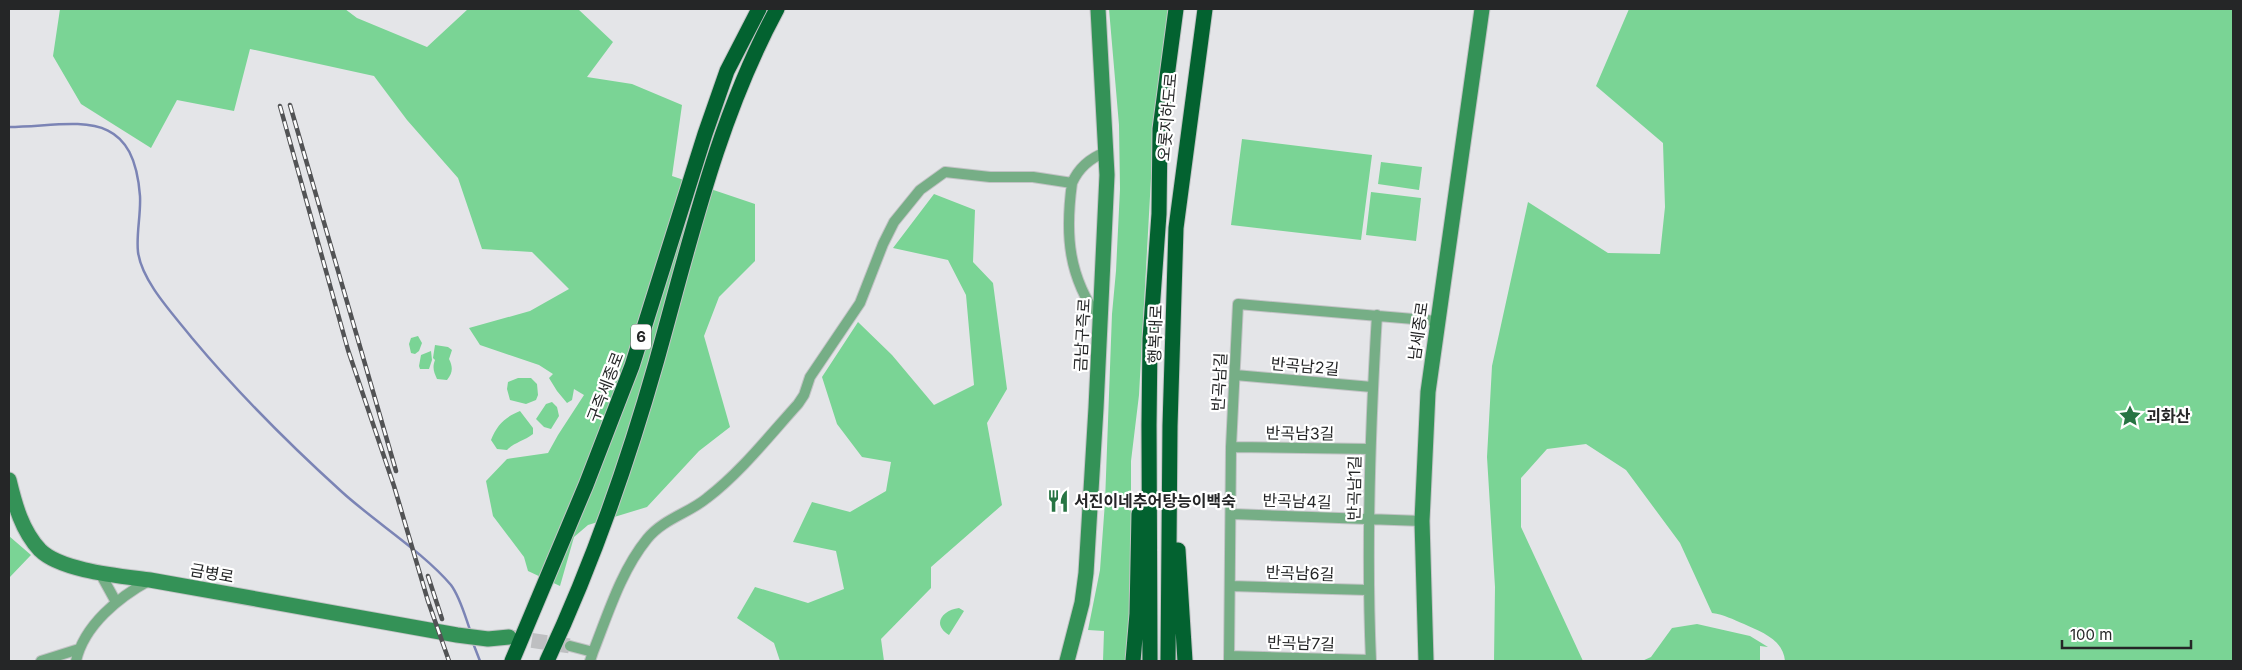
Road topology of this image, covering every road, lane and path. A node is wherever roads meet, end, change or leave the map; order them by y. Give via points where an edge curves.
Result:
1 (759, 9) edge
2 (778, 9) edge
3 (1098, 9) edge
4 (1176, 9) edge
5 (1184, 9) edge
6 (1196, 9) edge
7 (1205, 9) edge
8 (1482, 9) edge
9 (1106, 152) junction
10 (1072, 183) junction
11 (1159, 214) junction
12 (1176, 228) junction
13 (1376, 315) junction
14 (1100, 320) junction
15 (1437, 321) junction
16 (1234, 375) junction
17 (1372, 387) junction
18 (1149, 425) junction
19 (1170, 426) junction
20 (1231, 446) junction
21 (1370, 449) junction
22 (9, 480) edge
23 (1232, 514) junction
24 (1368, 518) junction
25 (1422, 521) junction
26 (100, 574) junction
27 (150, 580) junction
28 (1230, 586) junction
29 (1368, 590) junction
30 (116, 602) junction
31 (509, 637) tunnel mouth
32 (570, 646) tunnel mouth
33 (79, 649) junction
34 (591, 657) edge
35 (1229, 658) edge
36 (41, 661) edge
37 (76, 661) edge
38 (512, 661) edge
39 (547, 661) edge
40 (1067, 661) edge
41 (1133, 661) edge
42 (1150, 661) edge
43 (1168, 661) edge
44 (1186, 661) edge
45 (1371, 661) edge
46 (1426, 661) edge

1 - 38 highway, 구즉세종로 / 6 via 727,71 632,366
2 - 39 highway, 6 via 756,49 724,126 615,496 592,561
3 - 9 street, 금남구즉로
4 - 11 highway, 행복대로 via 1160,129
5 - 11 highway, 오롯지하도로
6 - 12 highway, 오롯지하도로 via 1185,98
7 - 12 highway, 행복대로
8 - 15 street, 남세종로
9 - 10 street via 1092,157
9 - 14 street, 금남구즉로
10 - 14 street via 1068,218 1073,265 1088,304
10 - 34 street via 1033,177 945,172 920,190 894,222 860,303 810,377 798,404 707,499 675,516 649,536 631,560
11 - 18 highway, 행복대로 via 1150,339
12 - 19 highway, 행복대로
13 - 15 street, 반곡남길
13 - 16 street, 반곡남길 via 1238,304
13 - 17 street, 반곡남1길
14 - 40 street, 금남구즉로 via 1086,574
15 - 25 street, 남세종로 via 1428,392
16 - 17 street, 반곡남2길
16 - 20 street, 반곡남길
17 - 21 street, 반곡남1길
18 - 41 highway via 1140,480 1138,614
18 - 42 highway, 행복대로
19 - 43 highway, 행복대로
19 - 44 highway
20 - 21 street, 반곡남3길
20 - 23 street, 반곡남길
21 - 24 street, 반곡남1길
22 - 26 street, 금병로 via 23,526 41,551 60,562
23 - 24 street, 반곡남4길
23 - 28 street, 반곡남길
24 - 25 street, 반곡남4길
24 - 29 street, 반곡남1길
25 - 46 street, 남세종로
26 - 27 street, 금병로
26 - 30 street
27 - 30 street
27 - 31 street, 금병로 via 457,635 488,639
28 - 29 street, 반곡남6길
28 - 35 street, 반곡남길
29 - 45 street, 반곡남1길
30 - 33 street
32 - 34 street
33 - 36 street
33 - 37 street
35 - 45 street, 반곡남7길

